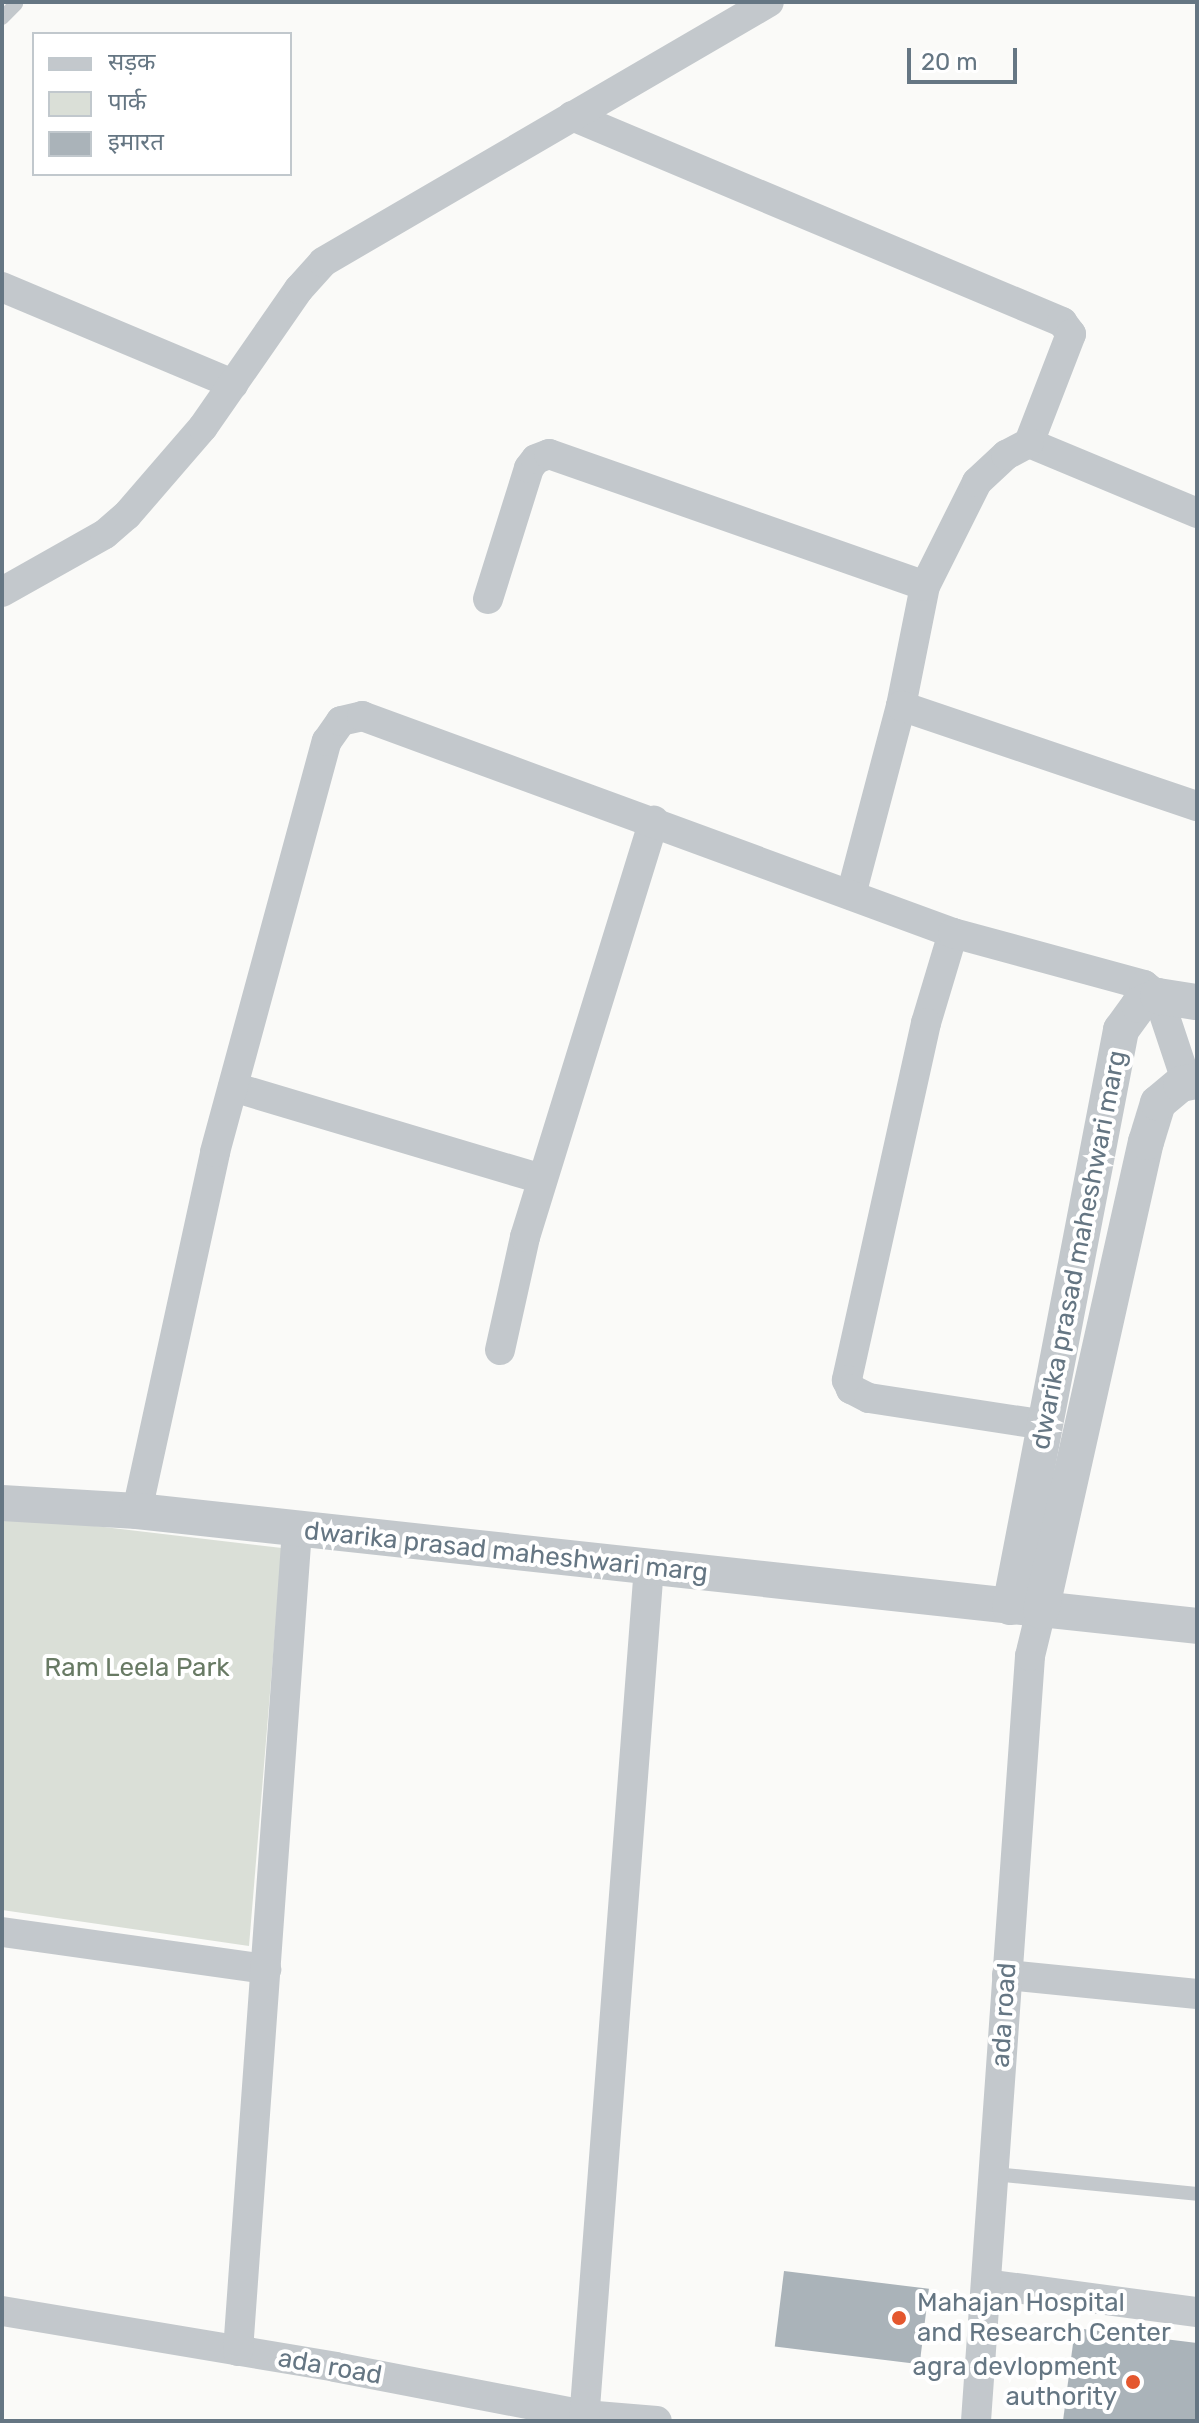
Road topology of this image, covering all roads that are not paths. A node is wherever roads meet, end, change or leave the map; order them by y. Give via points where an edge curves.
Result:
1 (769, 2) edge
2 (16, 4) edge
3 (2, 18) edge
4 (572, 116) junction
5 (2, 287) edge
6 (233, 384) junction
7 (1029, 443) junction
8 (1197, 513) edge
9 (925, 586) junction
10 (2, 592) edge
11 (488, 599) dead end
12 (901, 706) junction
13 (1197, 806) edge
14 (654, 821) junction
15 (851, 895) junction
16 (953, 933) junction
17 (1158, 996) junction
18 (1197, 1002) edge
19 (1192, 1082) edge
20 (233, 1087) junction
21 (542, 1179) junction
22 (500, 1350) dead end
23 (1045, 1425) junction
24 (2, 1503) edge
25 (137, 1511) junction
26 (297, 1529) junction
27 (649, 1567) junction
28 (1026, 1609) junction
29 (1197, 1626) edge
30 (2, 1932) edge
31 (266, 1969) junction
32 (1007, 1975) junction
33 (1197, 1994) edge
34 (994, 2174) junction
35 (1197, 2194) edge
36 (986, 2284) junction
37 (2, 2311) edge
38 (1197, 2312) edge
39 (238, 2351) junction
40 (584, 2418) edge
41 (657, 2421) edge
42 (976, 2421) edge

1 - 4 street
2 - 3 lane
4 - 6 street via 323,262
4 - 7 street via 1062,322 1071,334
5 - 6 street
6 - 10 street via 127,515 105,534
7 - 8 street
7 - 9 street via 985,471
9 - 11 street via 549,454 529,468
9 - 12 street
12 - 13 street
12 - 15 street
14 - 15 street
14 - 20 street via 362,716 341,721 327,741
14 - 21 street
15 - 16 street
16 - 17 street via 1144,985
16 - 23 street via 926,1023 847,1380 851,1389 869,1398
17 - 18 street
17 - 19 street
17 - 23 street, dwarika prasad maheshwari marg via 1139,1005 1121,1030
19 - 28 street, dwarika prasad maheshwari marg via 1168,1091 1158,1103
20 - 21 street
20 - 25 street
21 - 22 street
23 - 28 street, dwarika prasad maheshwari marg
24 - 25 street, dwarika prasad maheshwari marg
25 - 26 street, dwarika prasad maheshwari marg
26 - 27 street, dwarika prasad maheshwari marg
26 - 31 street
27 - 28 street, dwarika prasad maheshwari marg
27 - 40 street
28 - 29 street, dwarika prasad maheshwari marg
28 - 32 street, ada road via 1030,1656
30 - 31 street
31 - 39 street
32 - 33 street
32 - 34 street, ada road
34 - 35 lane
34 - 36 street, ada road
36 - 38 street
36 - 42 street, ada road
37 - 39 street, ada road
39 - 40 street, ada road
40 - 41 street, ada road

